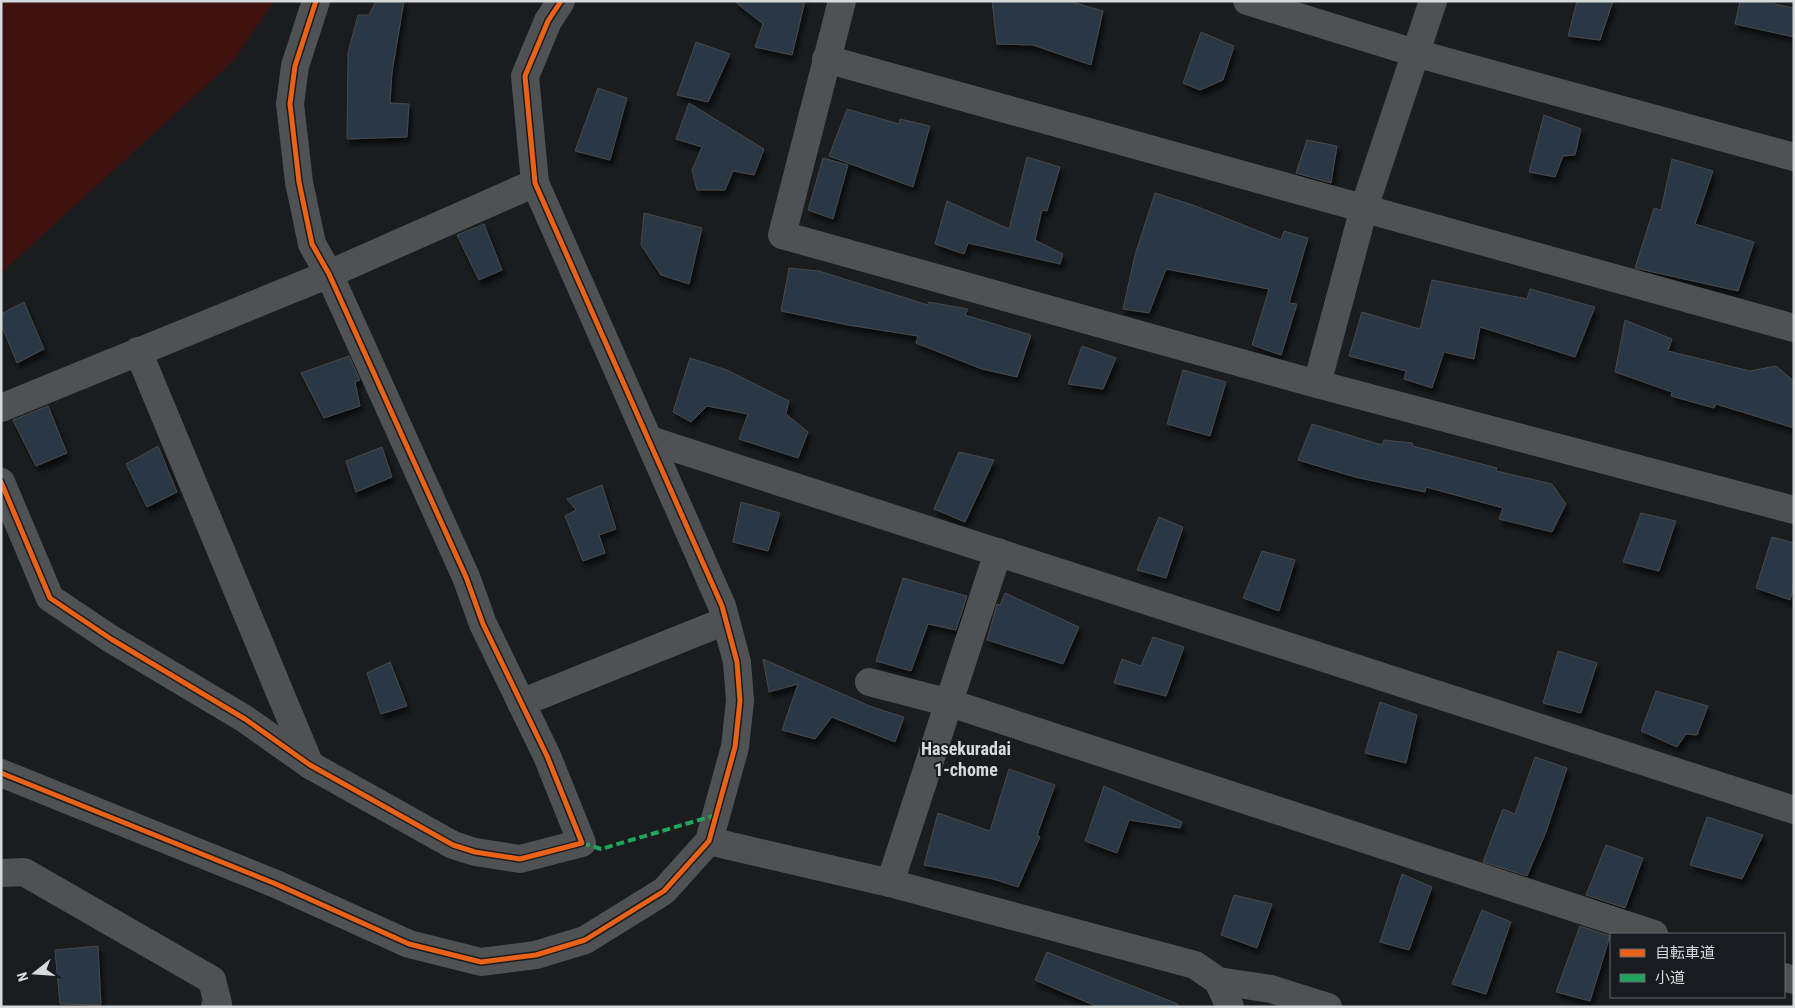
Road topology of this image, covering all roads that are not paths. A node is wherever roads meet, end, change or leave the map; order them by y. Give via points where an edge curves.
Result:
1 (316, 1) edge
2 (561, 1) edge
3 (842, 1) edge
4 (1247, 1) edge
5 (1433, 1) edge
6 (1416, 53) junction
7 (826, 59) junction
8 (1794, 157) edge
9 (535, 183) junction
10 (1364, 208) junction
11 (329, 274) junction
12 (1794, 328) edge
13 (138, 351) junction
14 (1317, 384) junction
15 (1, 408) edge
16 (650, 440) junction
17 (1, 482) edge
18 (1794, 510) edge
19 (998, 552) junction
20 (725, 621) junction
21 (869, 682) dead end
22 (521, 702) junction
23 (950, 703) junction
24 (310, 765) junction
25 (1, 773) edge
26 (1794, 810) edge
27 (709, 841) junction
28 (1, 873) edge
29 (890, 883) junction
30 (1651, 933) edge
31 (1218, 981) junction
32 (215, 1007) edge
33 (1230, 1007) edge
34 (1328, 1007) edge

1 - 11 street via 295,66 290,104 299,182 312,244
2 - 9 street via 548,21 525,76
3 - 7 street
4 - 6 street
5 - 6 street
6 - 8 street
6 - 10 street
7 - 10 street
7 - 14 street via 782,235
9 - 11 street
9 - 16 street
10 - 12 street
10 - 14 street
11 - 13 street
11 - 22 street via 466,577 483,624
13 - 15 street
13 - 24 street
14 - 18 street
16 - 19 street
16 - 20 street via 722,606
17 - 24 street via 50,598 111,639 245,719
19 - 23 street
19 - 26 street
20 - 22 street
20 - 27 street via 736,662 740,701 735,747
21 - 23 street
22 - 24 street via 582,843 520,859 460,848
23 - 29 street
23 - 30 street
25 - 27 street via 276,884 409,944 482,962 536,955 585,940 664,891
27 - 29 street
28 - 32 street via 24,872 212,980 218,1004
29 - 31 street via 1195,965
31 - 33 street
31 - 34 street via 1271,989

